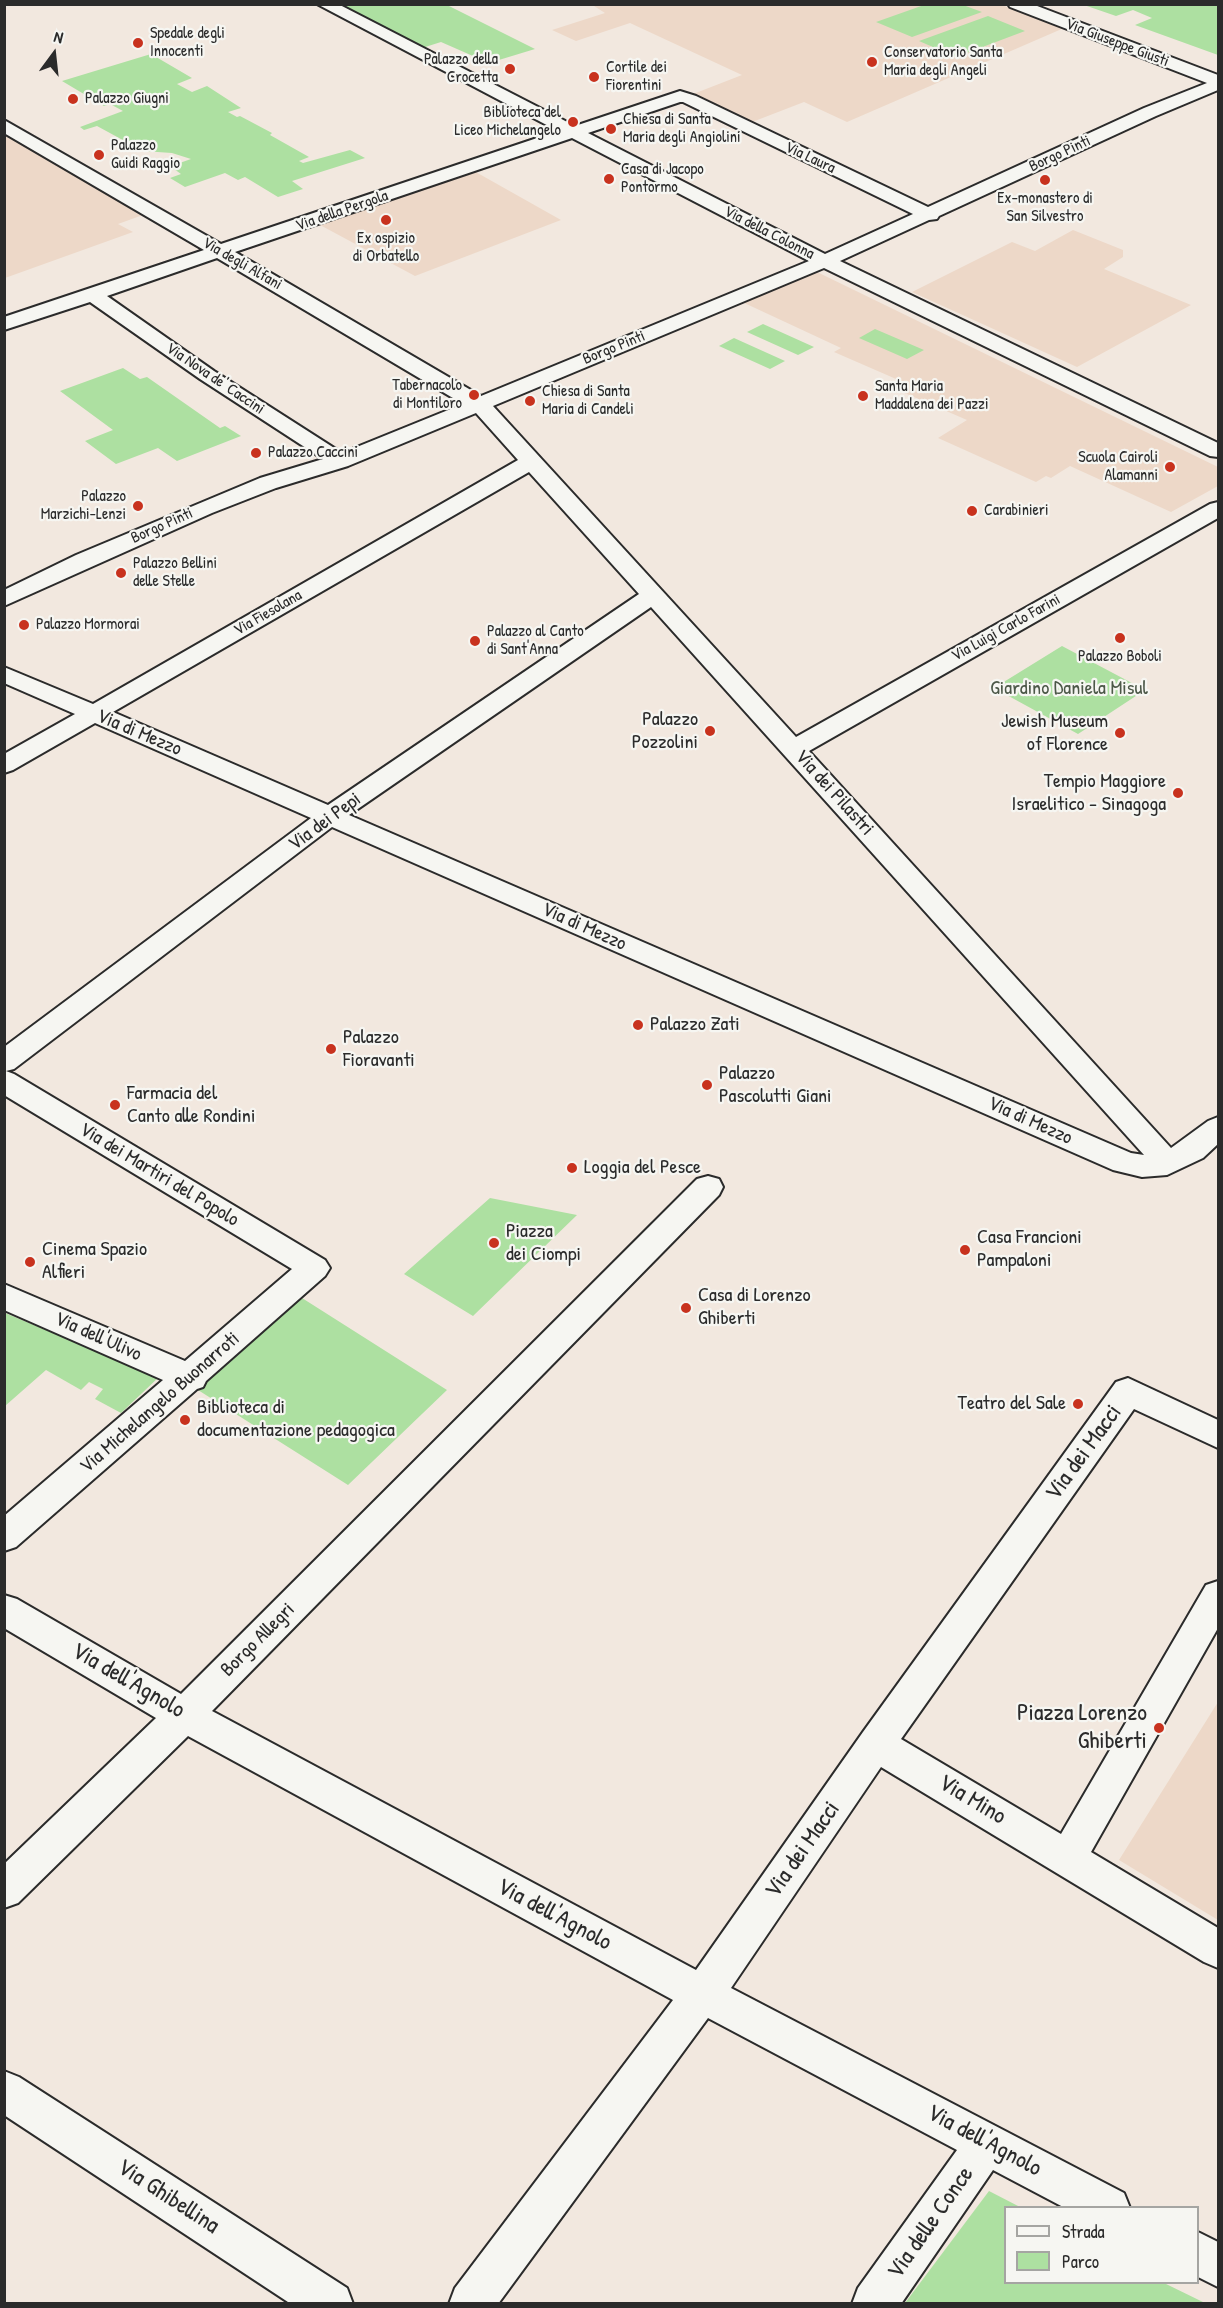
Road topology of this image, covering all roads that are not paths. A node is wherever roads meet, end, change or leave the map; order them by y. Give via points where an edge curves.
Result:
1 (325, 4) edge
2 (1016, 4) edge
3 (1218, 82) edge
4 (684, 98) joint
5 (4, 125) edge
6 (573, 132) junction
7 (930, 215) junction
8 (222, 252) junction
9 (825, 261) junction
10 (92, 294) junction
11 (4, 324) edge
12 (479, 404) junction
13 (1218, 452) edge
14 (340, 461) junction
15 (531, 462) junction
16 (1218, 509) edge
17 (654, 594) junction
18 (4, 599) edge
19 (4, 674) edge
20 (93, 714) junction
21 (794, 748) junction
22 (4, 765) edge
23 (330, 816) junction
24 (4, 1062) edge
25 (4, 1082) edge
26 (1218, 1128) edge
27 (1180, 1157) junction
28 (708, 1187) dead end
29 (314, 1268) joint
30 (4, 1296) edge
31 (191, 1378) junction
32 (1218, 1436) edge
33 (4, 1537) edge
34 (1218, 1596) edge
35 (4, 1610) edge
36 (184, 1715) junction
37 (876, 1743) junction
38 (1068, 1857) junction
39 (4, 1890) edge
40 (1218, 1949) edge
41 (702, 1994) junction
42 (4, 2091) edge
43 (987, 2143) junction
44 (1106, 2206) edge
45 (1199, 2255) edge
46 (1218, 2265) edge
47 (331, 2304) edge
48 (471, 2304) edge
49 (874, 2304) edge

1 - 6 street, Via della Colonna
2 - 3 street, Via Giuseppe Giusti
3 - 7 street, Borgo Pinti
4 - 6 street, Via della Pergola
4 - 7 street, Via Laura
5 - 8 street, Via degli Alfani
6 - 8 street, Via della Pergola
6 - 9 street, Via della Colonna
7 - 9 street, Borgo Pinti
8 - 10 street, Via della Pergola
8 - 12 street, Via degli Alfani
9 - 12 street, Borgo Pinti
9 - 13 street, Via della Colonna
10 - 11 street, Via della Pergola
10 - 14 street, Via Nova de' Caccini
12 - 14 street, Borgo Pinti
12 - 15 street, Via dei Pilastri
14 - 18 street, Borgo Pinti via 204,508
15 - 17 street, Via dei Pilastri
15 - 20 street, Via Fiesolana
16 - 21 street, Via Luigi Carlo Farini
17 - 21 street, Via dei Pilastri
17 - 23 street, Via dei Pepi
19 - 20 street, Via di Mezzo
20 - 22 street, Via Fiesolana
20 - 23 street, Via di Mezzo
21 - 27 street, Via dei Pilastri via 1146,1137
23 - 24 street, Via dei Pepi
23 - 27 street, Via di Mezzo via 1124,1162 1142,1166
25 - 29 street, Via dei Martiri del Popolo
26 - 27 street
28 - 36 street, Borgo Allegri
29 - 31 street, Via Michelangelo Buonarroti
30 - 31 street, Via dell'Ulivo
31 - 33 street, Via Michelangelo Buonarroti
32 - 37 street, Via dei Macci via 1128,1391
34 - 38 street
35 - 36 street, Via dell'Agnolo
36 - 39 street, Borgo Allegri
36 - 41 street, Via dell'Agnolo
37 - 38 street, Via Mino
37 - 41 street, Via dei Macci
38 - 40 street
41 - 43 street, Via dell'Agnolo
41 - 48 street, Via dei Macci
42 - 47 street, Via Ghibellina
43 - 44 street, Via dell'Agnolo
43 - 49 street, Via delle Conce
45 - 46 street

